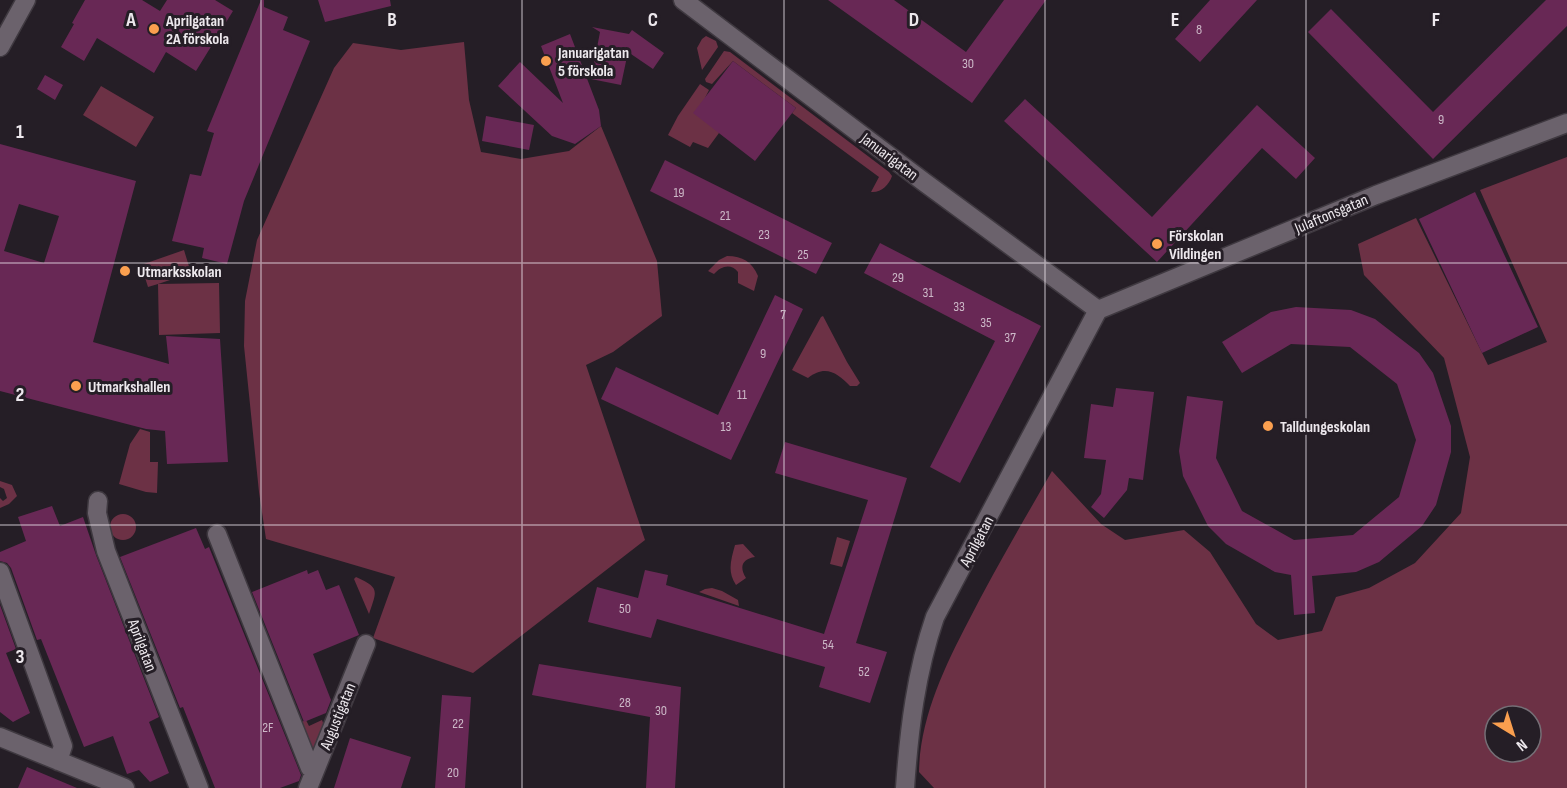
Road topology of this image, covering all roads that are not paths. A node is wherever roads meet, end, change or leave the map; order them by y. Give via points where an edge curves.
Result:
1 (26, 0) edge
2 (683, 0) edge
3 (0, 47) edge
4 (1567, 123) edge
5 (1098, 310) junction
6 (98, 501) dead end
7 (217, 534) dead end
8 (0, 572) edge
9 (366, 644) dead end
10 (0, 737) edge
11 (58, 761) junction
12 (315, 770) junction
13 (125, 788) edge
14 (199, 788) edge
15 (308, 788) edge
16 (905, 788) edge

1 - 3 street
2 - 5 street, Januarigatan
4 - 5 street, Julaftonsgatan via 1376,195
5 - 16 street, Aprilgatan via 935,617 913,706
6 - 14 street, Aprilgatan via 106,551
7 - 12 street via 310,768
8 - 11 street via 63,746
9 - 12 street, Augustigatan
10 - 11 street
11 - 13 street
12 - 15 street, Augustigatan

